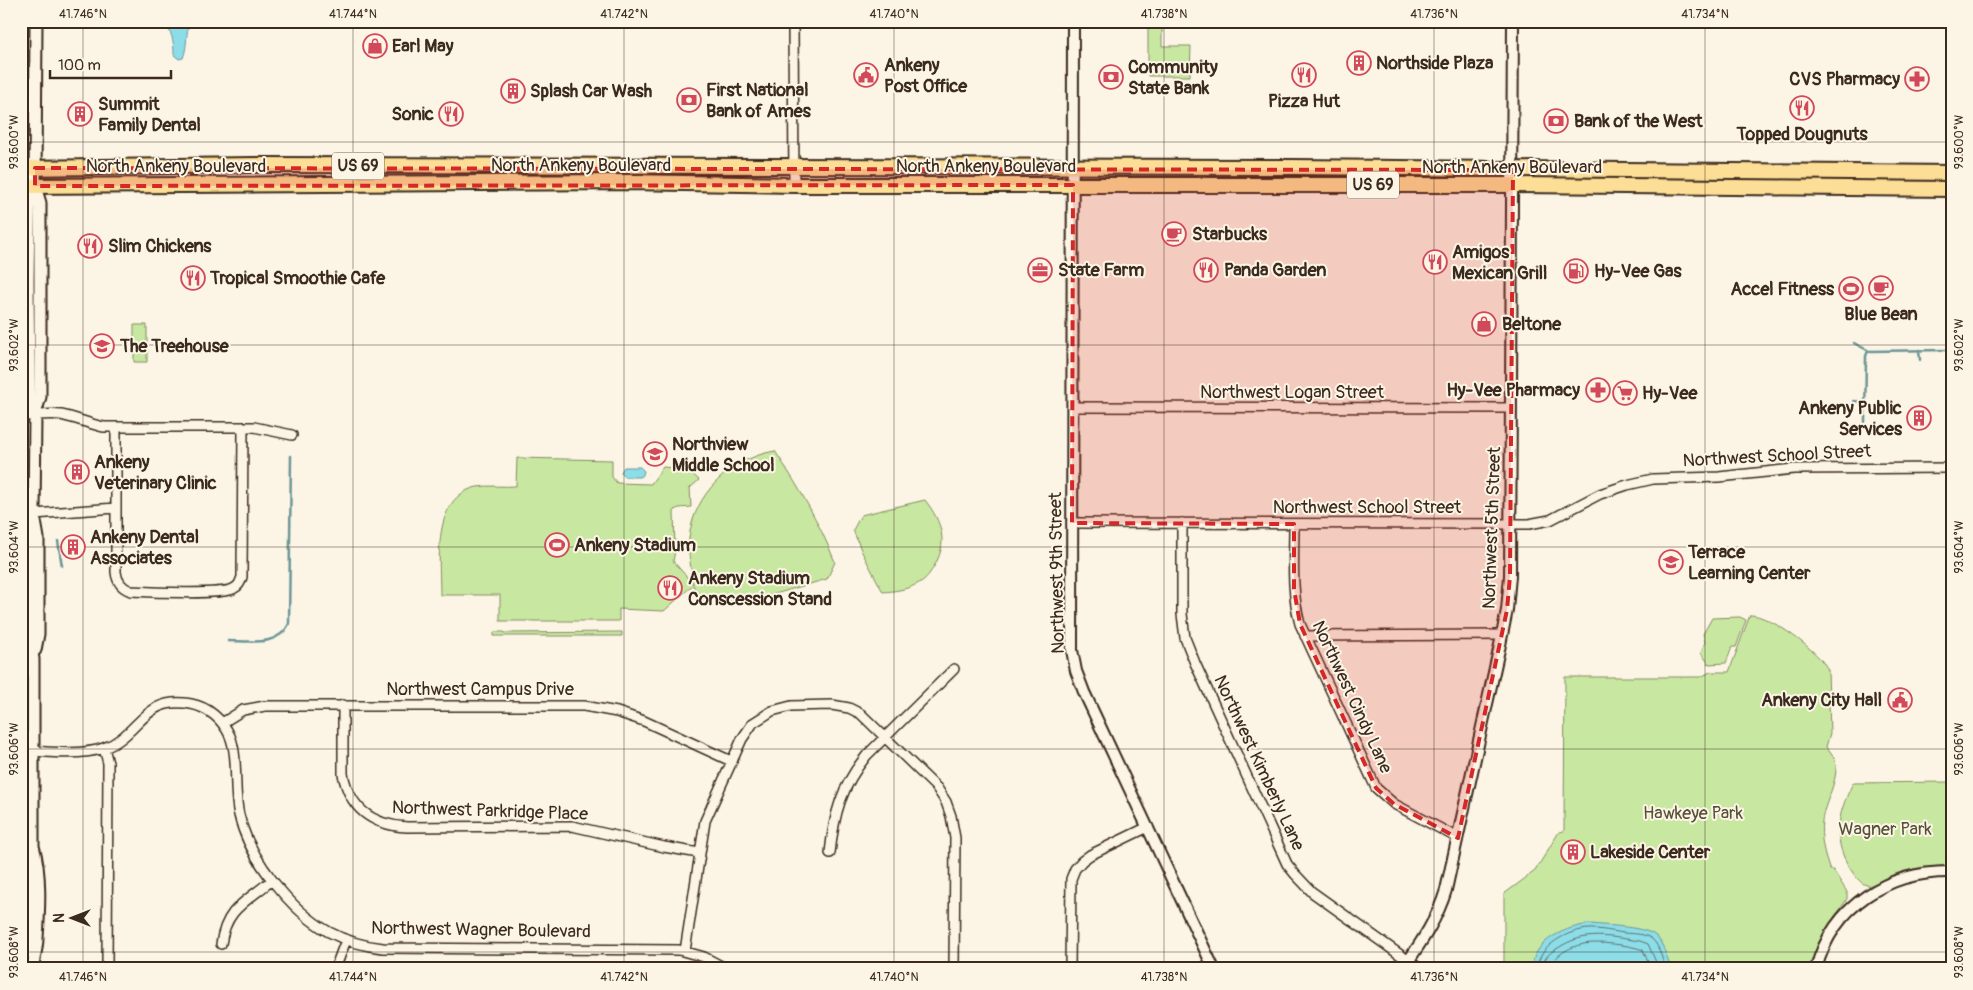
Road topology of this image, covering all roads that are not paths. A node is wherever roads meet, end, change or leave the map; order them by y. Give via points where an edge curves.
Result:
1 (36, 21) edge
2 (793, 21) edge
3 (1073, 21) edge
4 (1513, 21) edge
5 (28, 168) edge
6 (794, 168) junction
7 (1513, 170) junction
8 (1952, 173) edge
9 (1073, 177) junction
10 (794, 185) junction
11 (1513, 185) junction
12 (28, 186) edge
13 (1952, 189) edge
14 (1073, 407) junction
15 (1511, 408) junction
16 (21, 416) edge
17 (35, 416) junction
18 (243, 426) junction
19 (116, 427) junction
20 (292, 435) dead end
21 (1952, 468) edge
22 (116, 508) junction
23 (34, 514) junction
24 (1072, 523) junction
25 (1182, 523) junction
26 (1510, 523) junction
27 (1294, 524) junction
28 (1502, 635) junction
29 (1305, 636) junction
30 (954, 669) dead end
31 (343, 705) junction
32 (222, 723) junction
33 (886, 737) junction
34 (104, 748) junction
35 (21, 750) edge
36 (34, 751) junction
37 (731, 761) junction
38 (1148, 827) junction
39 (1458, 838) junction
40 (700, 853) junction
41 (830, 854) dead end
42 (1952, 872) edge
43 (272, 880) junction
44 (346, 940) junction
45 (221, 944) dead end
46 (685, 951) junction
47 (1405, 965) edge
48 (33, 969) edge
49 (107, 969) edge
50 (335, 969) edge
51 (727, 969) edge
52 (954, 969) edge
53 (1070, 969) edge
54 (1214, 969) edge
55 (1420, 969) edge
56 (1816, 969) edge

1 - 5 main road
2 - 6 street
3 - 9 street, Northwest 9th Street
4 - 7 street, Northwest 5th Street
5 - 6 main road, North Ankeny Boulevard / US 69 via 254,165
5 - 12 main road
6 - 9 main road, North Ankeny Boulevard / US 69
6 - 10 street
7 - 8 main road, North Ankeny Boulevard / US 69
7 - 9 main road, North Ankeny Boulevard / US 69 via 1293,167
7 - 11 street, Northwest 5th Street
9 - 10 main road, North Ankeny Boulevard / US 69
9 - 11 main road, North Ankeny Boulevard / US 69
9 - 14 street, Northwest 9th Street
10 - 12 main road, North Ankeny Boulevard / US 69 via 627,182
11 - 13 main road, North Ankeny Boulevard / US 69
11 - 15 street, Northwest 5th Street
12 - 17 main road via 29,397
14 - 15 street, Northwest Logan Street
14 - 24 street, Northwest 9th Street
15 - 26 street, Northwest 5th Street
16 - 17 street
17 - 19 street via 60,415 90,424
17 - 23 main road
18 - 19 street
18 - 20 street
18 - 22 street via 243,569 240,585 224,591 126,589 117,576
19 - 22 street
21 - 26 street, Northwest School Street via 1794,469 1719,477 1653,479 1600,494 1550,520
22 - 23 street
23 - 36 main road via 29,540
24 - 25 street, Northwest School Street
24 - 38 street, Northwest 9th Street via 1071,635 1076,671
25 - 27 street, Northwest School Street
25 - 47 street, Northwest Kimberly Lane via 1182,614 1186,638 1287,864 1312,892
26 - 27 street, Northwest School Street
26 - 28 street, Northwest 5th Street via 1510,576
27 - 29 street, Northwest Cindy Lane via 1296,611
28 - 29 street
28 - 39 street, Northwest 5th Street
29 - 39 street, Northwest Cindy Lane via 1376,788 1394,804
30 - 33 street
31 - 32 street, Northwest Campus Drive via 254,707
31 - 37 street, Northwest Campus Drive via 584,706 644,721
31 - 40 street, Northwest Parkridge Place via 345,784 352,800 378,822 407,827 572,826
32 - 34 street, Northwest Wagner Boulevard via 196,706 166,704 147,713 126,735
32 - 43 street, Northwest Wagner Boulevard via 234,748 236,800 242,826 255,855
33 - 37 street via 861,714 849,708 791,706 767,713 753,723
33 - 41 street via 862,761 844,788 835,816
33 - 52 street via 933,783 951,816 955,838
34 - 36 street, Northwest Wagner Boulevard via 82,752
34 - 49 street via 108,763
35 - 36 street
36 - 48 main road via 33,846 28,861 28,941
37 - 40 street via 705,821
38 - 53 street via 1090,855 1075,869 1070,886
38 - 54 street, Northwest 9th Street
39 - 47 street, Northwest 5th Street via 1441,907
40 - 46 street
42 - 56 street via 1912,876 1864,897 1833,930
43 - 44 street, Northwest Wagner Boulevard via 304,914
43 - 45 street via 232,912 225,924
44 - 46 street, Northwest Wagner Boulevard via 383,948
44 - 50 street
46 - 51 street, Northwest Wagner Boulevard
47 - 55 street, Northwest Kimberly Lane

